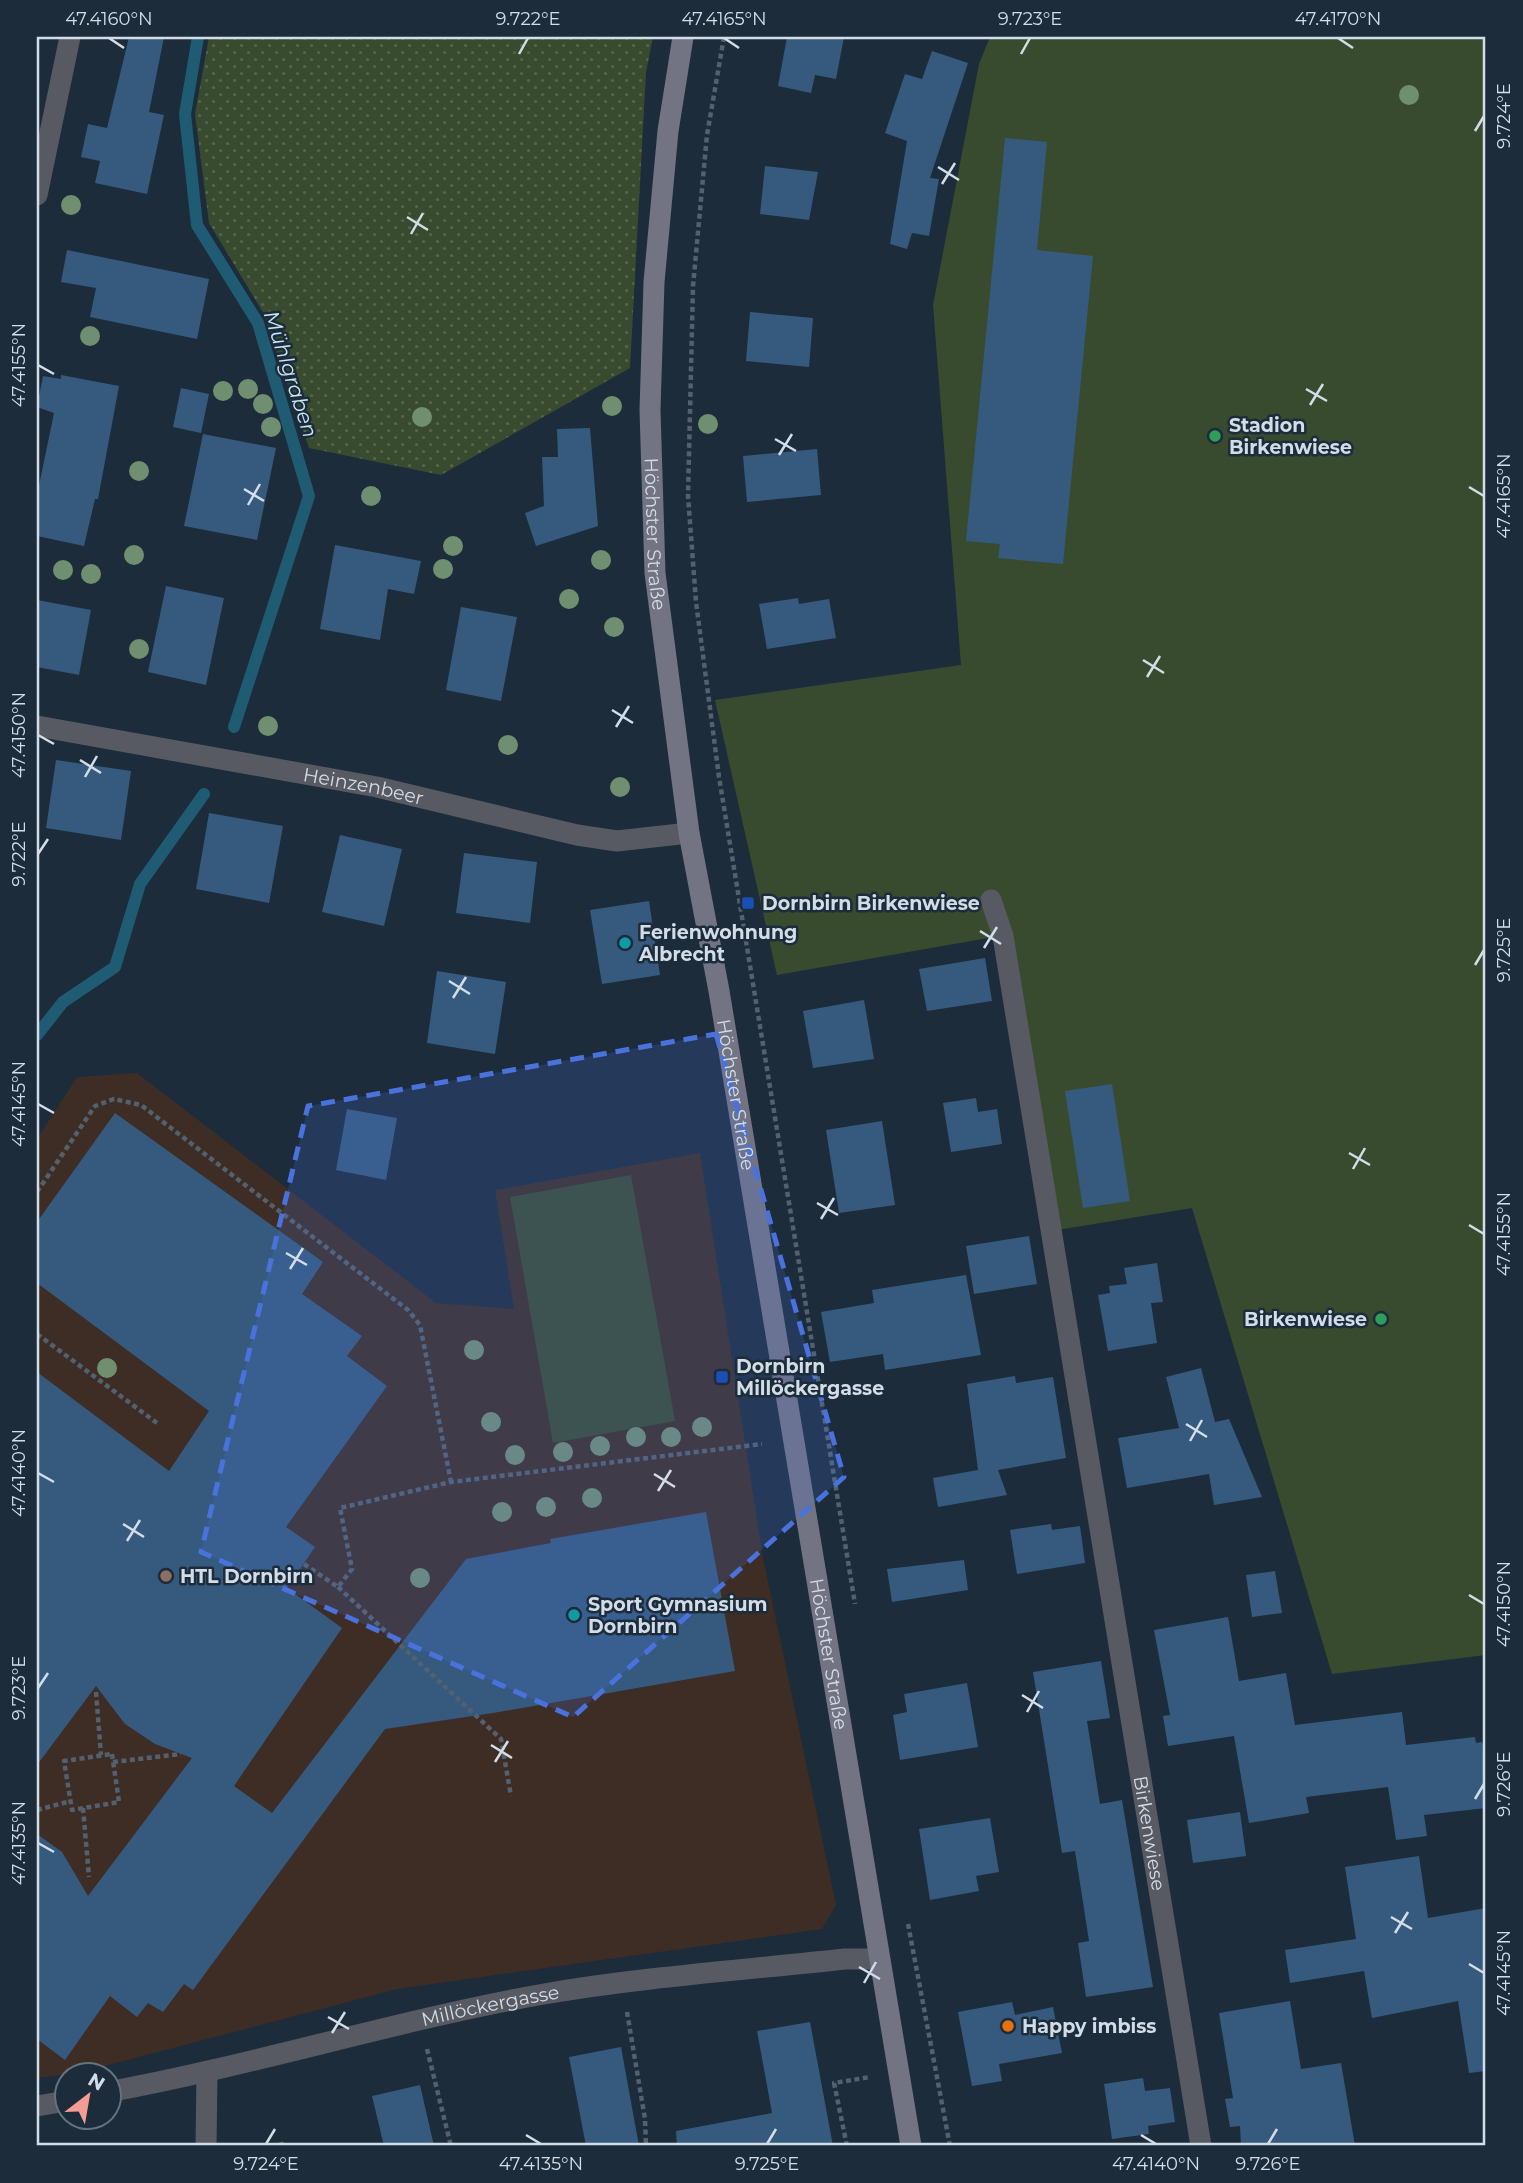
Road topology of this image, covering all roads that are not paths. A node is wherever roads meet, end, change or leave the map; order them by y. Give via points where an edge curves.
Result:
1 (70, 37) edge
2 (683, 37) edge
3 (37, 195) edge
4 (37, 726) edge
5 (689, 833) junction
6 (991, 900) dead end
7 (878, 1959) junction
8 (207, 2074) junction
9 (122, 2089) edge
10 (206, 2146) edge
11 (911, 2146) edge
12 (1201, 2146) edge

1 - 3 street
2 - 5 main road, Höchster Straße via 653,282 650,410 655,573
4 - 5 street, Heinzenbeer via 377,787 577,835 617,841
5 - 7 main road, Höchster Straße via 795,1440
6 - 12 street, Birkenwiese via 1003,936
7 - 8 street, Millöckergasse via 544,1994
7 - 11 main road, Höchster Straße
8 - 9 street, Millöckergasse
8 - 10 street

